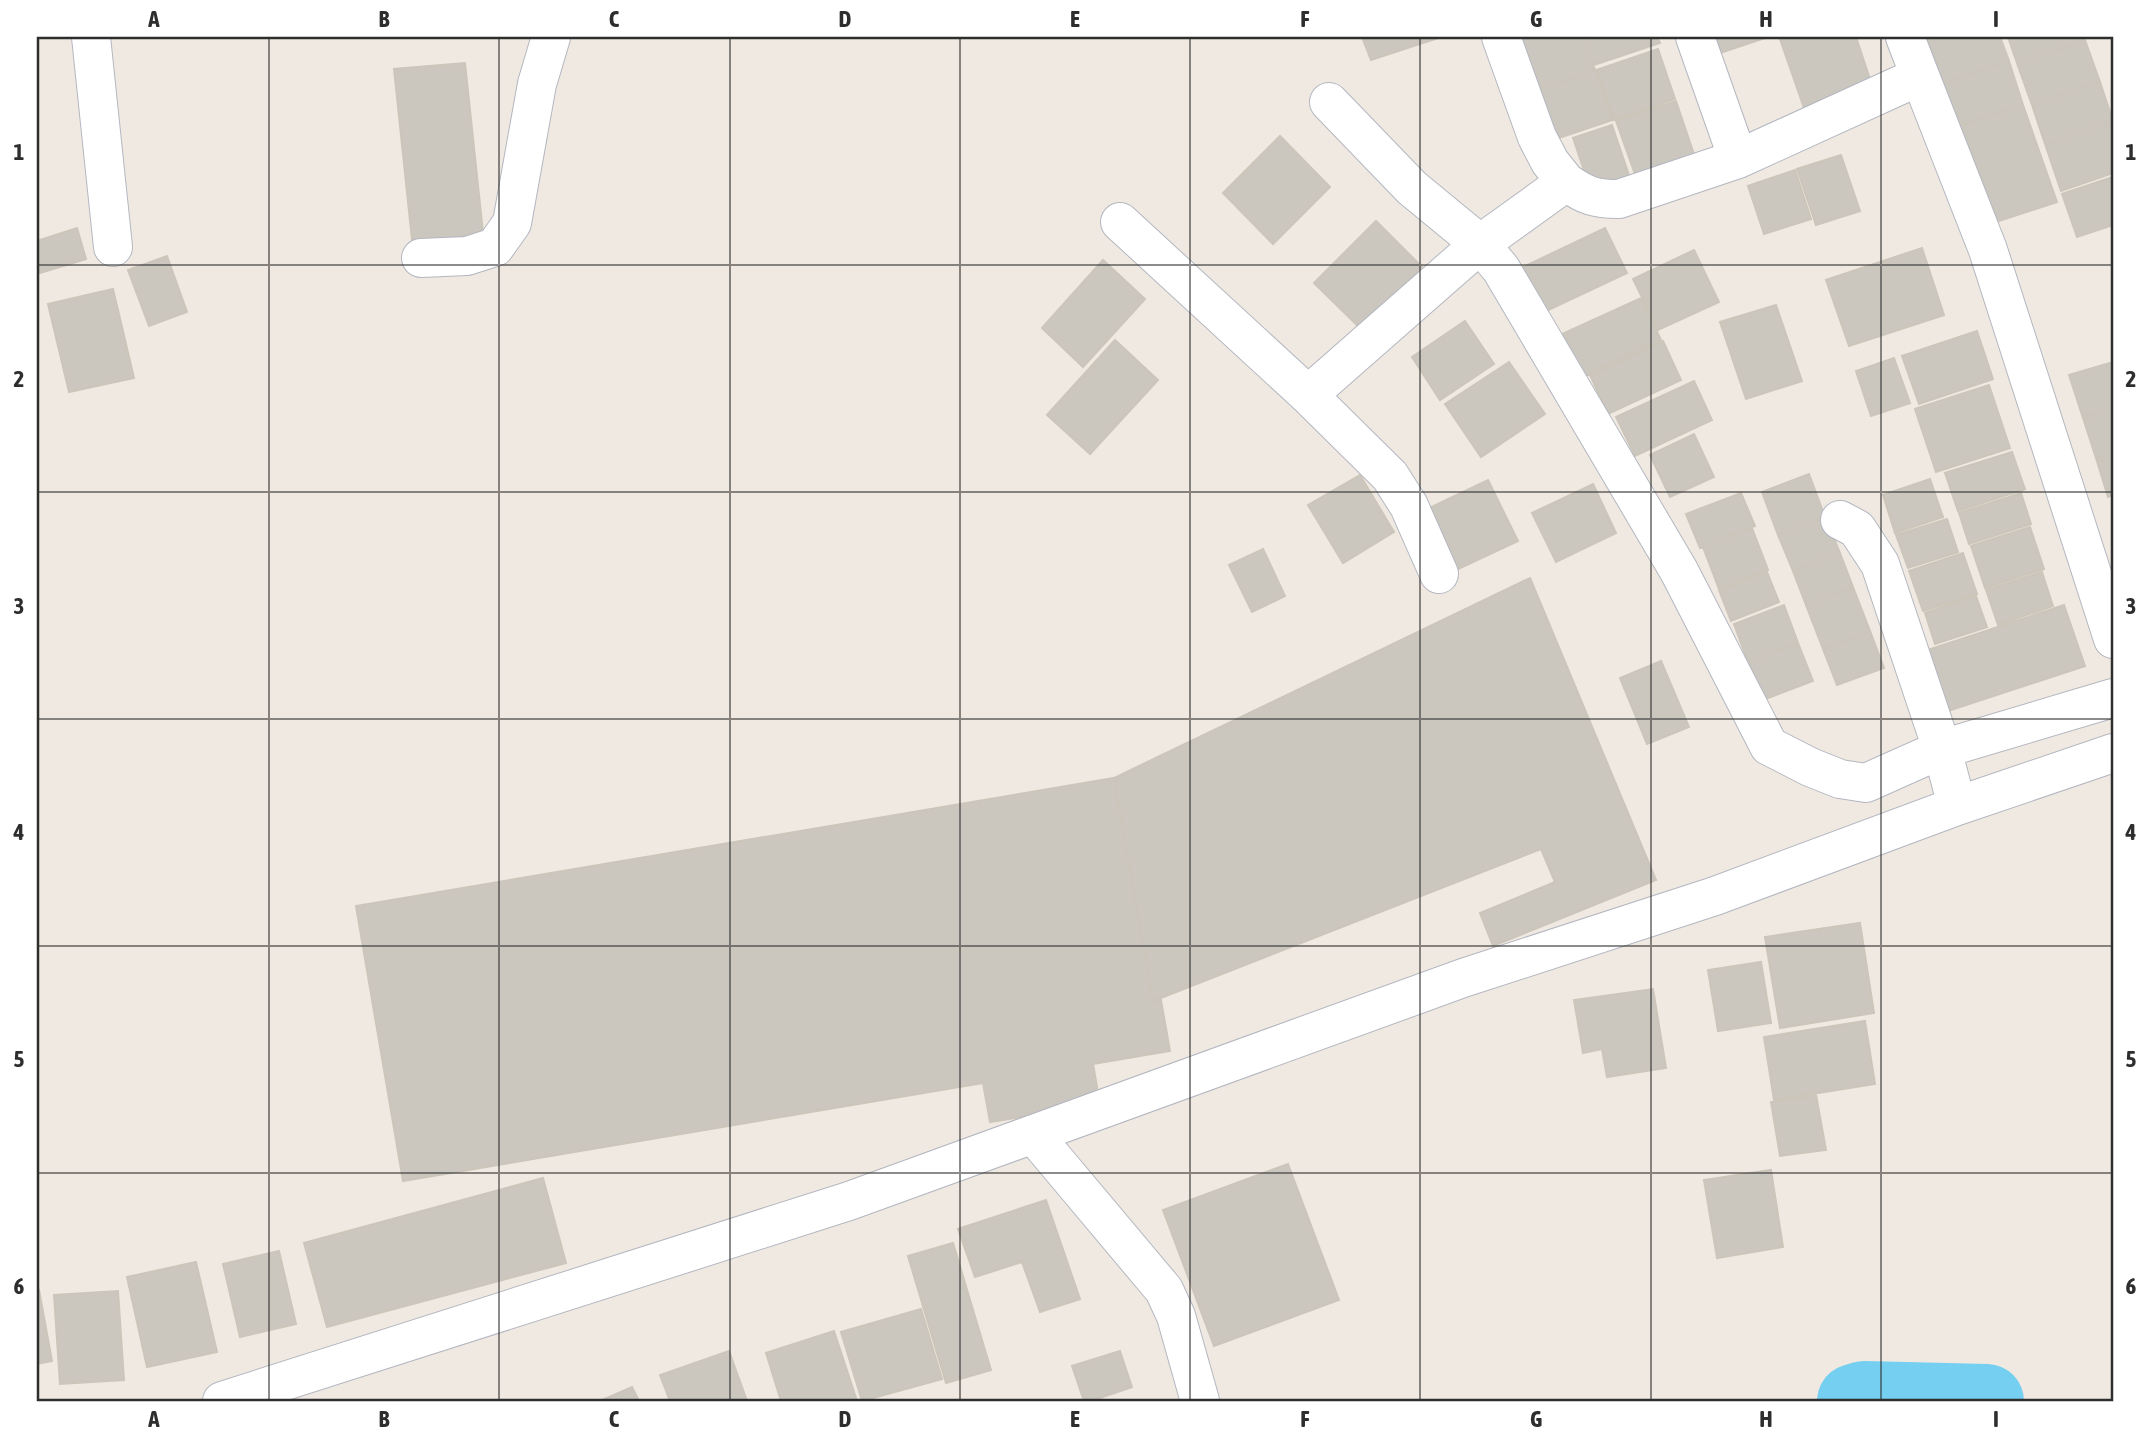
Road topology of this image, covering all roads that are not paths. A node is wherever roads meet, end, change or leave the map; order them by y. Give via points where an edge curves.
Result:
1 (91, 37) edge
2 (551, 37) edge
3 (1501, 37) edge
4 (1695, 37) edge
5 (1905, 37) edge
6 (1920, 76) junction
7 (1329, 102) dead end
8 (1738, 159) junction
9 (1566, 182) junction
10 (1120, 222) dead end
11 (1480, 244) junction
12 (113, 247) dead end
13 (421, 258) dead end
14 (1308, 395) junction
15 (1840, 520) dead end
16 (1439, 574) dead end
17 (2113, 639) edge
18 (2113, 698) edge
19 (1942, 749) junction
20 (2113, 752) edge
21 (1957, 806) junction
22 (1033, 1134) junction
23 (222, 1401) edge
24 (1200, 1401) edge

1 - 12 street
2 - 13 street via 537,84 512,223 495,247 467,256
3 - 9 street via 1537,137
4 - 8 street
5 - 6 street
6 - 8 street
6 - 17 street via 1988,250
7 - 11 street via 1412,188
8 - 9 street via 1619,199 1585,195
9 - 11 street
10 - 14 street
11 - 14 street
11 - 19 street via 1501,269 1679,571 1769,746 1840,779 1866,783
14 - 16 street via 1390,476 1409,506
15 - 19 street via 1857,529 1880,564
18 - 19 street
19 - 21 street
20 - 21 street
21 - 22 street via 1715,896 1463,978
22 - 23 street via 849,1201
22 - 24 street via 1164,1290

